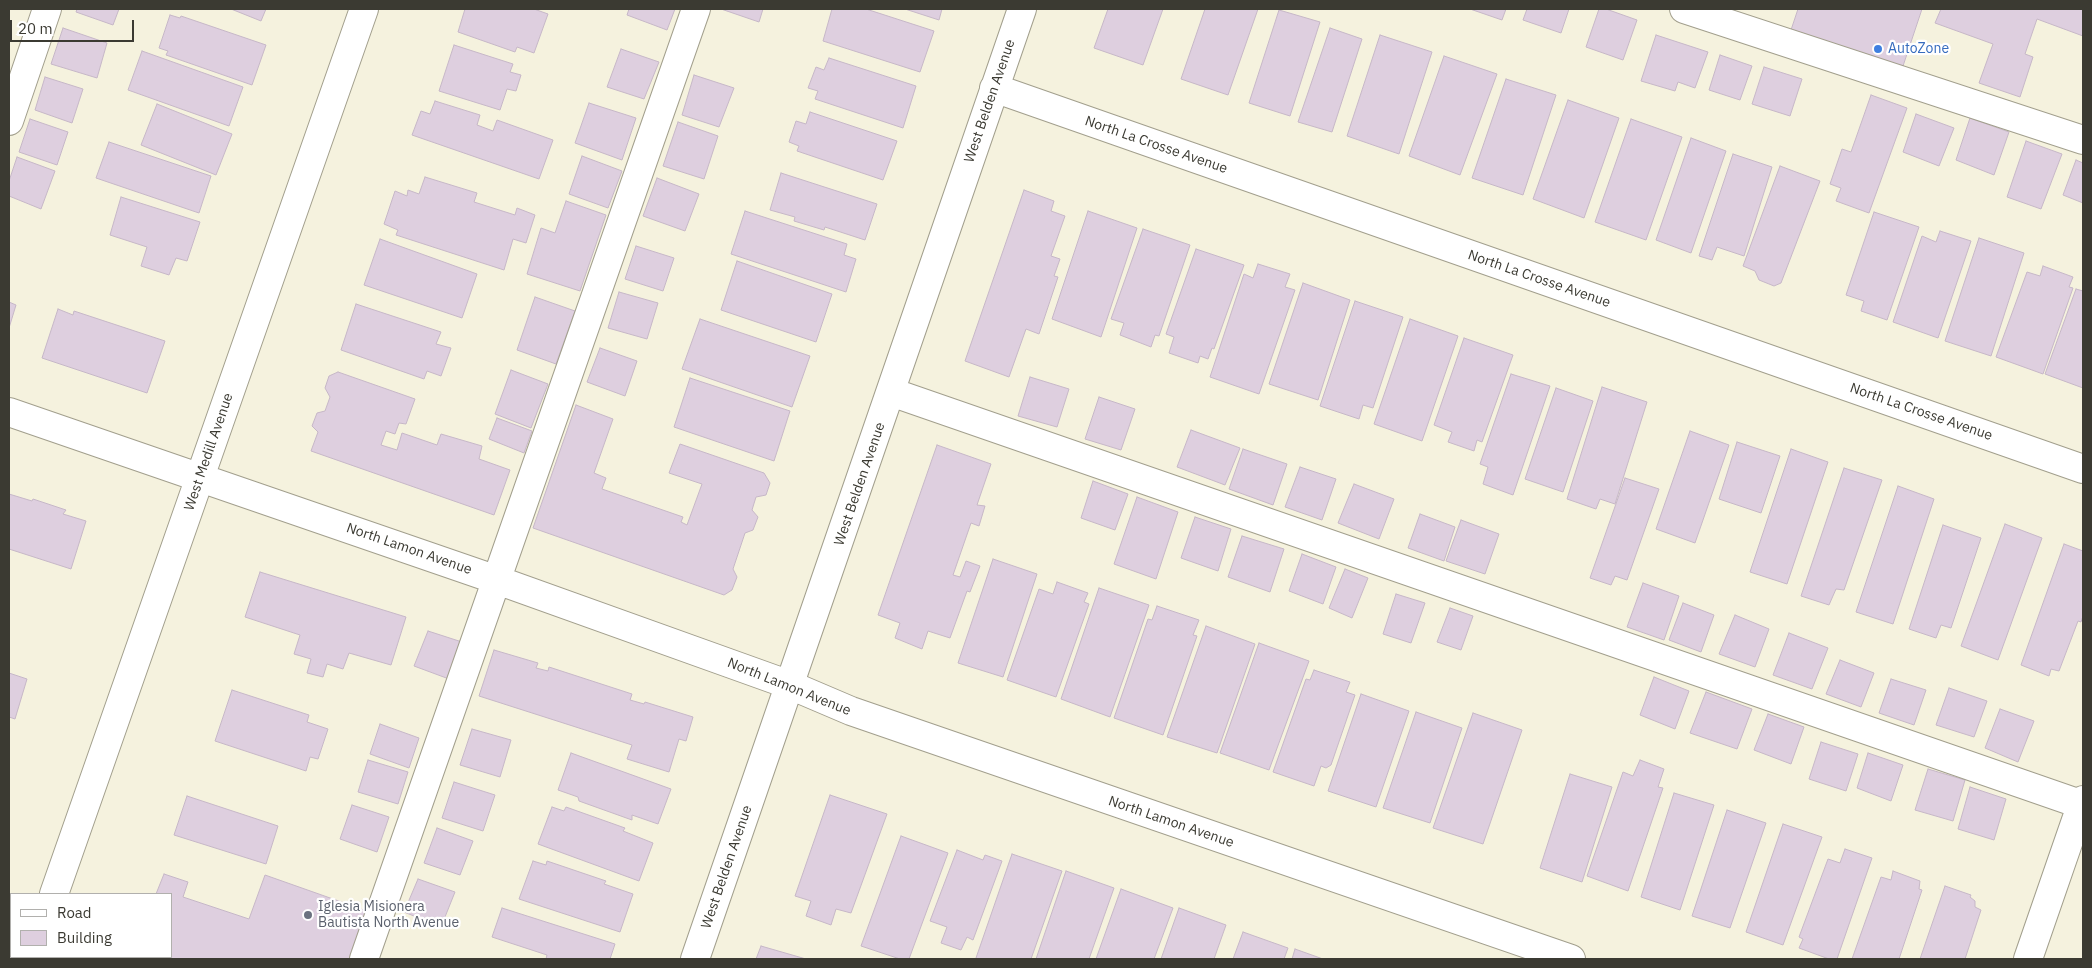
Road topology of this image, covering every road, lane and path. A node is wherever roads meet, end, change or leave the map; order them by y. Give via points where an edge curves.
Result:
1 (47, 9) edge
2 (364, 9) edge
3 (696, 9) edge
4 (1022, 9) edge
5 (1684, 9) edge
6 (994, 88) junction
7 (9, 121) edge
8 (2083, 140) edge
9 (892, 392) junction
10 (9, 412) edge
11 (2083, 469) edge
12 (200, 478) junction
13 (497, 580) junction
14 (790, 685) junction
15 (2083, 803) edge
16 (54, 893) edge
17 (364, 959) edge
18 (695, 959) edge
19 (1571, 959) edge
20 (2028, 959) edge

1 - 7 street
2 - 12 street, West Medill Avenue
3 - 13 street
4 - 6 street, West Belden Avenue
5 - 8 street
6 - 9 street, West Belden Avenue
6 - 11 street, North La Crosse Avenue
9 - 14 street, West Belden Avenue
9 - 15 street
10 - 12 street, North Lamon Avenue
12 - 13 street, North Lamon Avenue
12 - 16 street, West Medill Avenue
13 - 14 street, North Lamon Avenue
13 - 17 street
14 - 18 street, West Belden Avenue
14 - 19 street, North Lamon Avenue via 851,712
15 - 20 street

